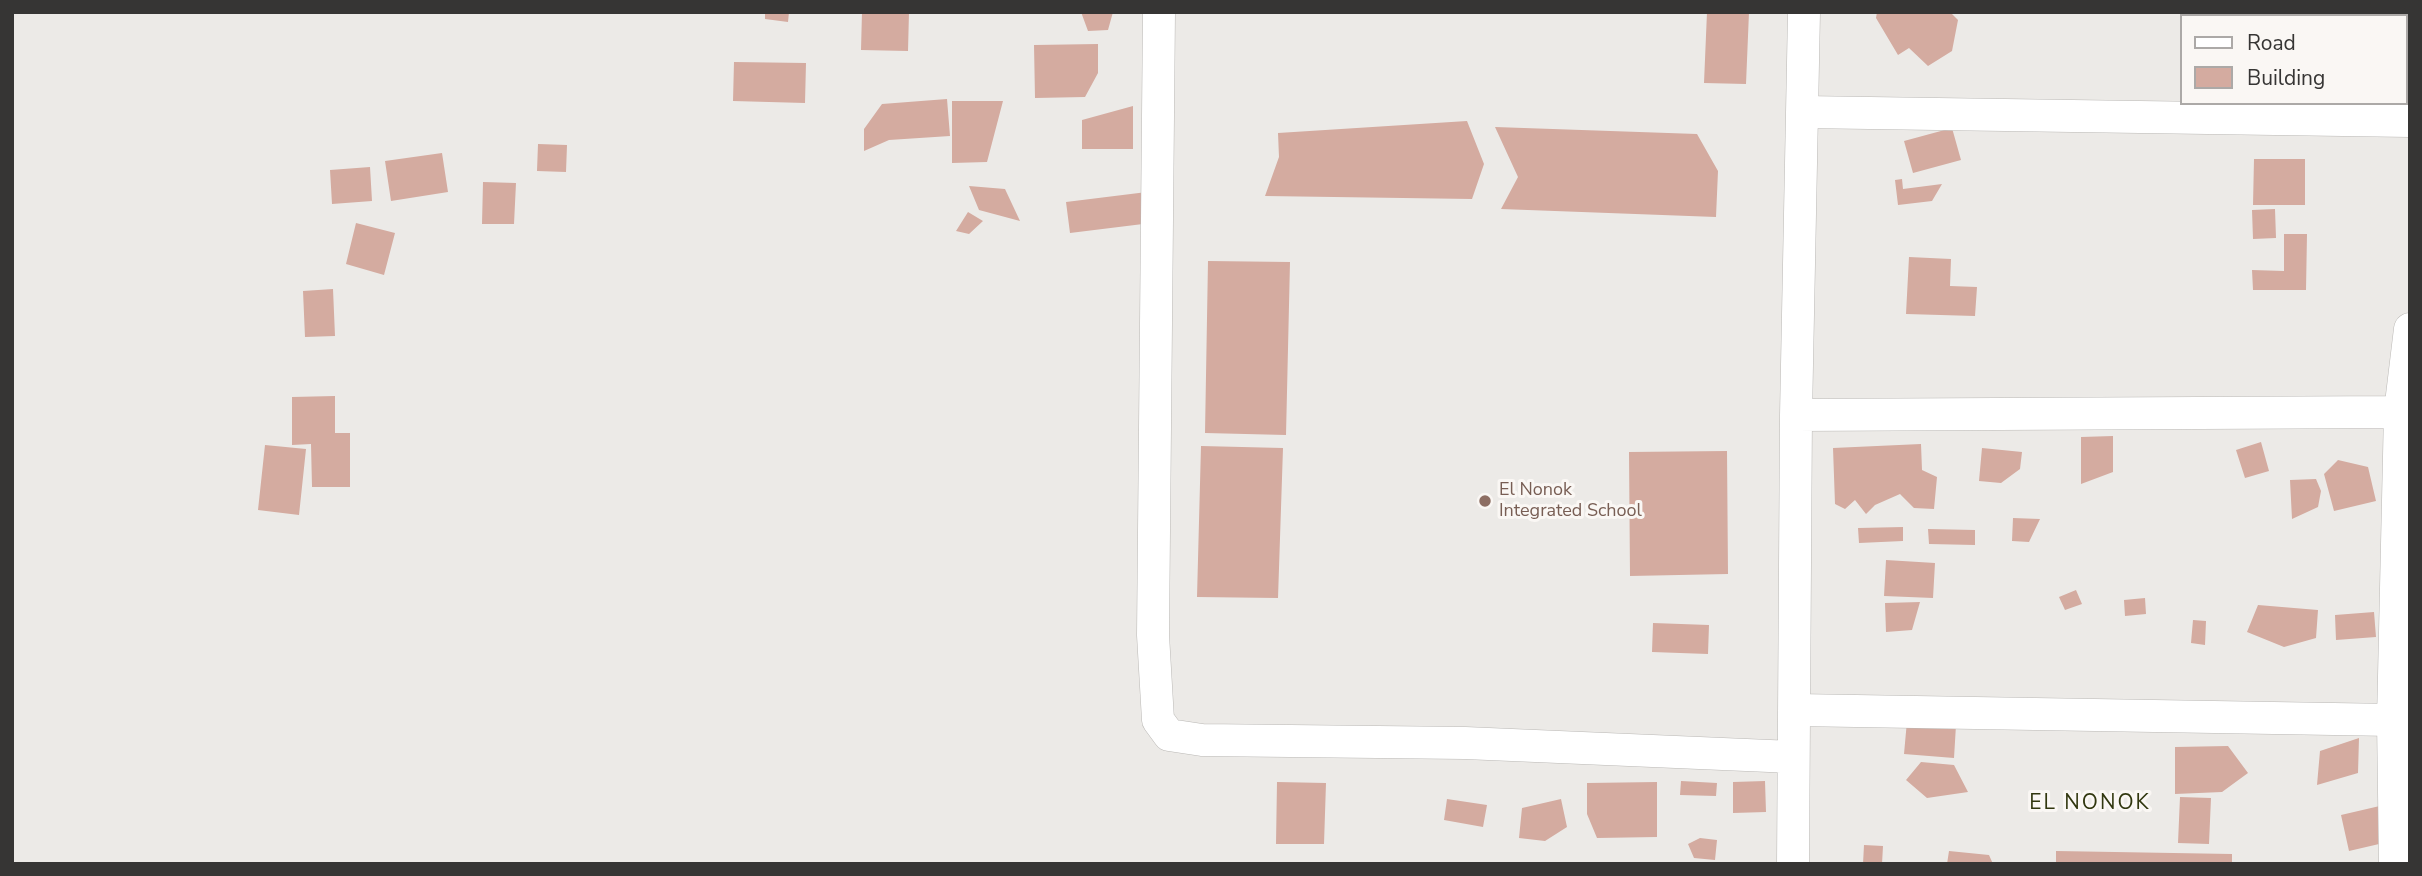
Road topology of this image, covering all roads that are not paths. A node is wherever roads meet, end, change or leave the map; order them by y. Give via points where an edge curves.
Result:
1 (1159, 12) edge
2 (1804, 12) edge
3 (1801, 113) junction
4 (2410, 121) edge
5 (2410, 329) edge
6 (2400, 412) junction
7 (1796, 415) junction
8 (1796, 710) junction
9 (2393, 720) junction
10 (1793, 757) junction
11 (1793, 864) edge
12 (2395, 864) edge

1 - 10 street via 1153,635 1158,720 1169,734 1202,740 1465,743
2 - 3 street
3 - 4 street
3 - 7 street
5 - 6 street
6 - 7 street
6 - 9 street
7 - 8 street
8 - 9 street
8 - 10 street
9 - 12 street
10 - 11 street

